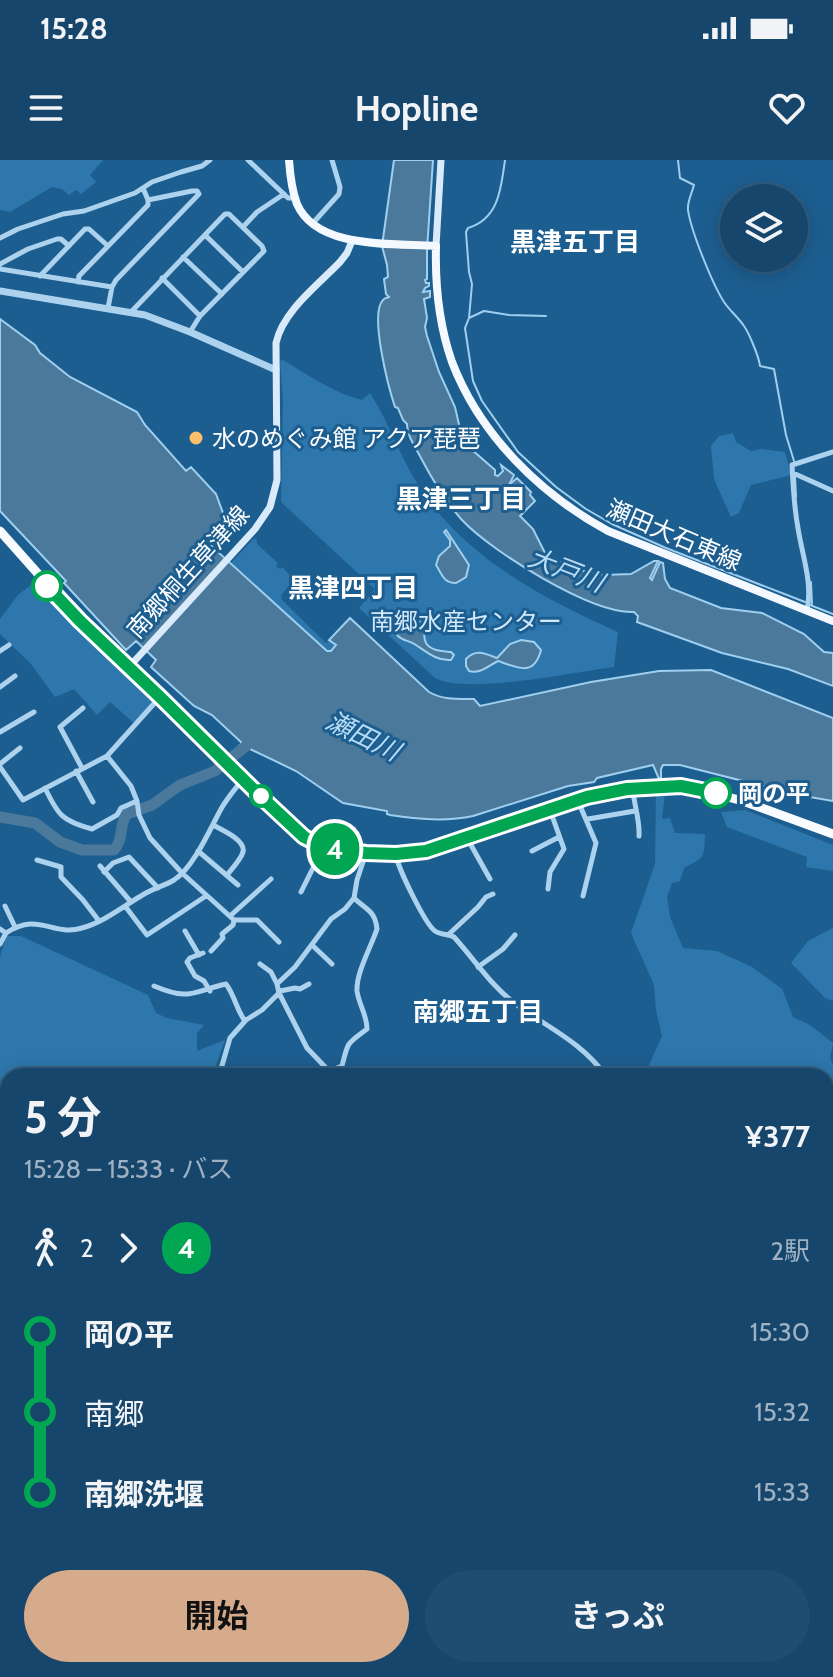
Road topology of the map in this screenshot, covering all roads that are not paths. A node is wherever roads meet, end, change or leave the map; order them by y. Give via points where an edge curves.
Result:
1 (210, 160) edge
2 (248, 160) edge
3 (289, 160) edge
4 (332, 160) edge
5 (441, 160) edge
6 (143, 188) junction
7 (284, 194) junction
8 (295, 198) junction
9 (148, 200) junction
10 (313, 223) junction
11 (243, 227) junction
12 (205, 235) junction
13 (0, 238) edge
14 (355, 241) junction
15 (69, 246) junction
16 (108, 246) junction
17 (433, 246) junction
18 (183, 257) junction
19 (0, 267) edge
20 (243, 272) junction
21 (40, 276) junction
22 (162, 278) junction
23 (78, 282) junction
24 (112, 287) junction
25 (0, 291) edge
26 (222, 294) junction
27 (108, 308) junction
28 (131, 312) junction
29 (200, 316) junction
30 (190, 332) junction
31 (276, 370) junction
32 (833, 452) edge
33 (793, 473) junction
34 (833, 491) edge
35 (0, 531) edge
36 (807, 611) junction
37 (833, 621) edge
38 (9, 645) dead end
39 (0, 651) edge
40 (129, 667) junction
41 (15, 676) dead end
42 (0, 687) edge
43 (160, 697) junction
44 (83, 708) dead end
45 (34, 712) dead end
46 (0, 732) edge
47 (20, 748) dead end
48 (107, 756) junction
49 (0, 766) edge
50 (79, 770) junction
51 (243, 779) junction
52 (45, 788) junction
53 (633, 789) junction
54 (578, 801) junction
55 (93, 802) dead end
56 (137, 803) junction
57 (550, 810) junction
58 (635, 811) junction
59 (588, 819) junction
60 (213, 825) junction
61 (833, 834) edge
62 (639, 836) dead end
63 (559, 837) junction
64 (467, 838) junction
65 (326, 846) junction
66 (198, 851) junction
67 (532, 851) dead end
68 (366, 853) junction
69 (396, 854) junction
70 (37, 860) dead end
71 (182, 873) junction
72 (227, 875) junction
73 (271, 879) dead end
74 (490, 879) dead end
75 (238, 885) dead end
76 (158, 888) junction
77 (548, 889) dead end
78 (301, 892) dead end
79 (493, 894) dead end
80 (207, 895) junction
81 (583, 896) dead end
82 (354, 898) junction
83 (128, 904) junction
84 (5, 906) dead end
85 (232, 918) junction
86 (99, 921) junction
87 (15, 927) junction
88 (3, 931) edge
89 (185, 931) dead end
90 (449, 934) junction
91 (515, 935) dead end
92 (279, 942) dead end
93 (0, 944) edge
94 (312, 945) junction
95 (211, 951) dead end
96 (260, 964) dead end
97 (332, 964) dead end
98 (478, 967) junction
99 (277, 984) junction
100 (309, 984) dead end
101 (154, 986) dead end
102 (210, 991) junction
103 (279, 992) junction
104 (245, 1021) junction
105 (224, 1068) edge
106 (326, 1068) edge
107 (337, 1068) edge
108 (600, 1068) edge

1 - 6 street
2 - 7 street
3 - 8 main road
4 - 10 street via 340,190
5 - 17 main road
6 - 9 street
6 - 13 street
7 - 8 street
7 - 11 street
8 - 10 main road
9 - 16 street
9 - 24 street via 199,194
10 - 14 main road
11 - 12 street via 225,214
11 - 20 street via 264,251
12 - 18 street
12 - 20 street
14 - 17 main road
14 - 31 main road, 南郷桐生草津線 via 283,322
15 - 16 street via 89,229
15 - 19 street via 57,239
15 - 21 street
16 - 23 street
17 - 36 main road, 瀬田大石東線 via 442,326 452,360 475,408 512,457 553,496 608,531
18 - 22 street
18 - 26 street
19 - 21 street
20 - 26 street
21 - 23 street
22 - 28 street
22 - 29 street
23 - 24 street
24 - 27 street
25 - 27 street
26 - 29 street
27 - 28 street
28 - 30 street
29 - 30 street
30 - 31 street
31 - 40 main road, 南郷桐生草津線 via 274,498 229,559
32 - 33 street via 792,465
33 - 34 street
33 - 36 street via 809,586
35 - 40 highway via 70,611
36 - 37 main road, 瀬田大石東線
38 - 39 street
40 - 43 highway
41 - 42 street
43 - 48 street
43 - 51 highway
44 - 50 street via 60,727
45 - 46 street
47 - 49 street
48 - 50 street
48 - 56 street via 131,786
49 - 52 street via 23,800
50 - 52 street
50 - 55 street
51 - 60 street
51 - 65 highway via 304,837
52 - 56 street via 64,818 92,829
53 - 54 highway
53 - 58 street
53 - 61 highway via 697,789
54 - 57 highway
54 - 59 street
56 - 71 street via 150,838
57 - 63 street
57 - 64 highway
58 - 59 street
58 - 62 street
59 - 81 street via 596,843
60 - 66 street
60 - 72 street via 243,846
63 - 67 street
63 - 77 street via 564,849 550,872
64 - 69 highway
64 - 74 street
65 - 68 highway
65 - 78 street
66 - 71 street
66 - 72 street
68 - 69 highway
68 - 82 street
69 - 90 street via 429,924 434,931
70 - 86 street via 61,867 61,877
71 - 76 street
71 - 80 street
72 - 75 street
73 - 85 street
76 - 83 street
76 - 83 street via 129,857 102,869
79 - 90 street
80 - 83 street via 147,935
80 - 85 street
82 - 94 street
82 - 107 street via 372,912 377,929 357,980 367,1029 347,1044 342,1066
83 - 86 street
84 - 87 street
85 - 92 street via 257,920
85 - 95 street via 233,925
86 - 87 street via 71,931 33,922
87 - 88 street
88 - 93 street
89 - 102 street via 201,954 187,962
90 - 98 street
91 - 98 street
94 - 97 street
94 - 99 street
96 - 99 street
98 - 108 street via 511,1000 572,1040
99 - 103 street
100 - 103 street
101 - 102 street via 179,995
102 - 104 street via 227,985
103 - 104 street
103 - 106 street via 311,1055
104 - 105 street via 230,1038

